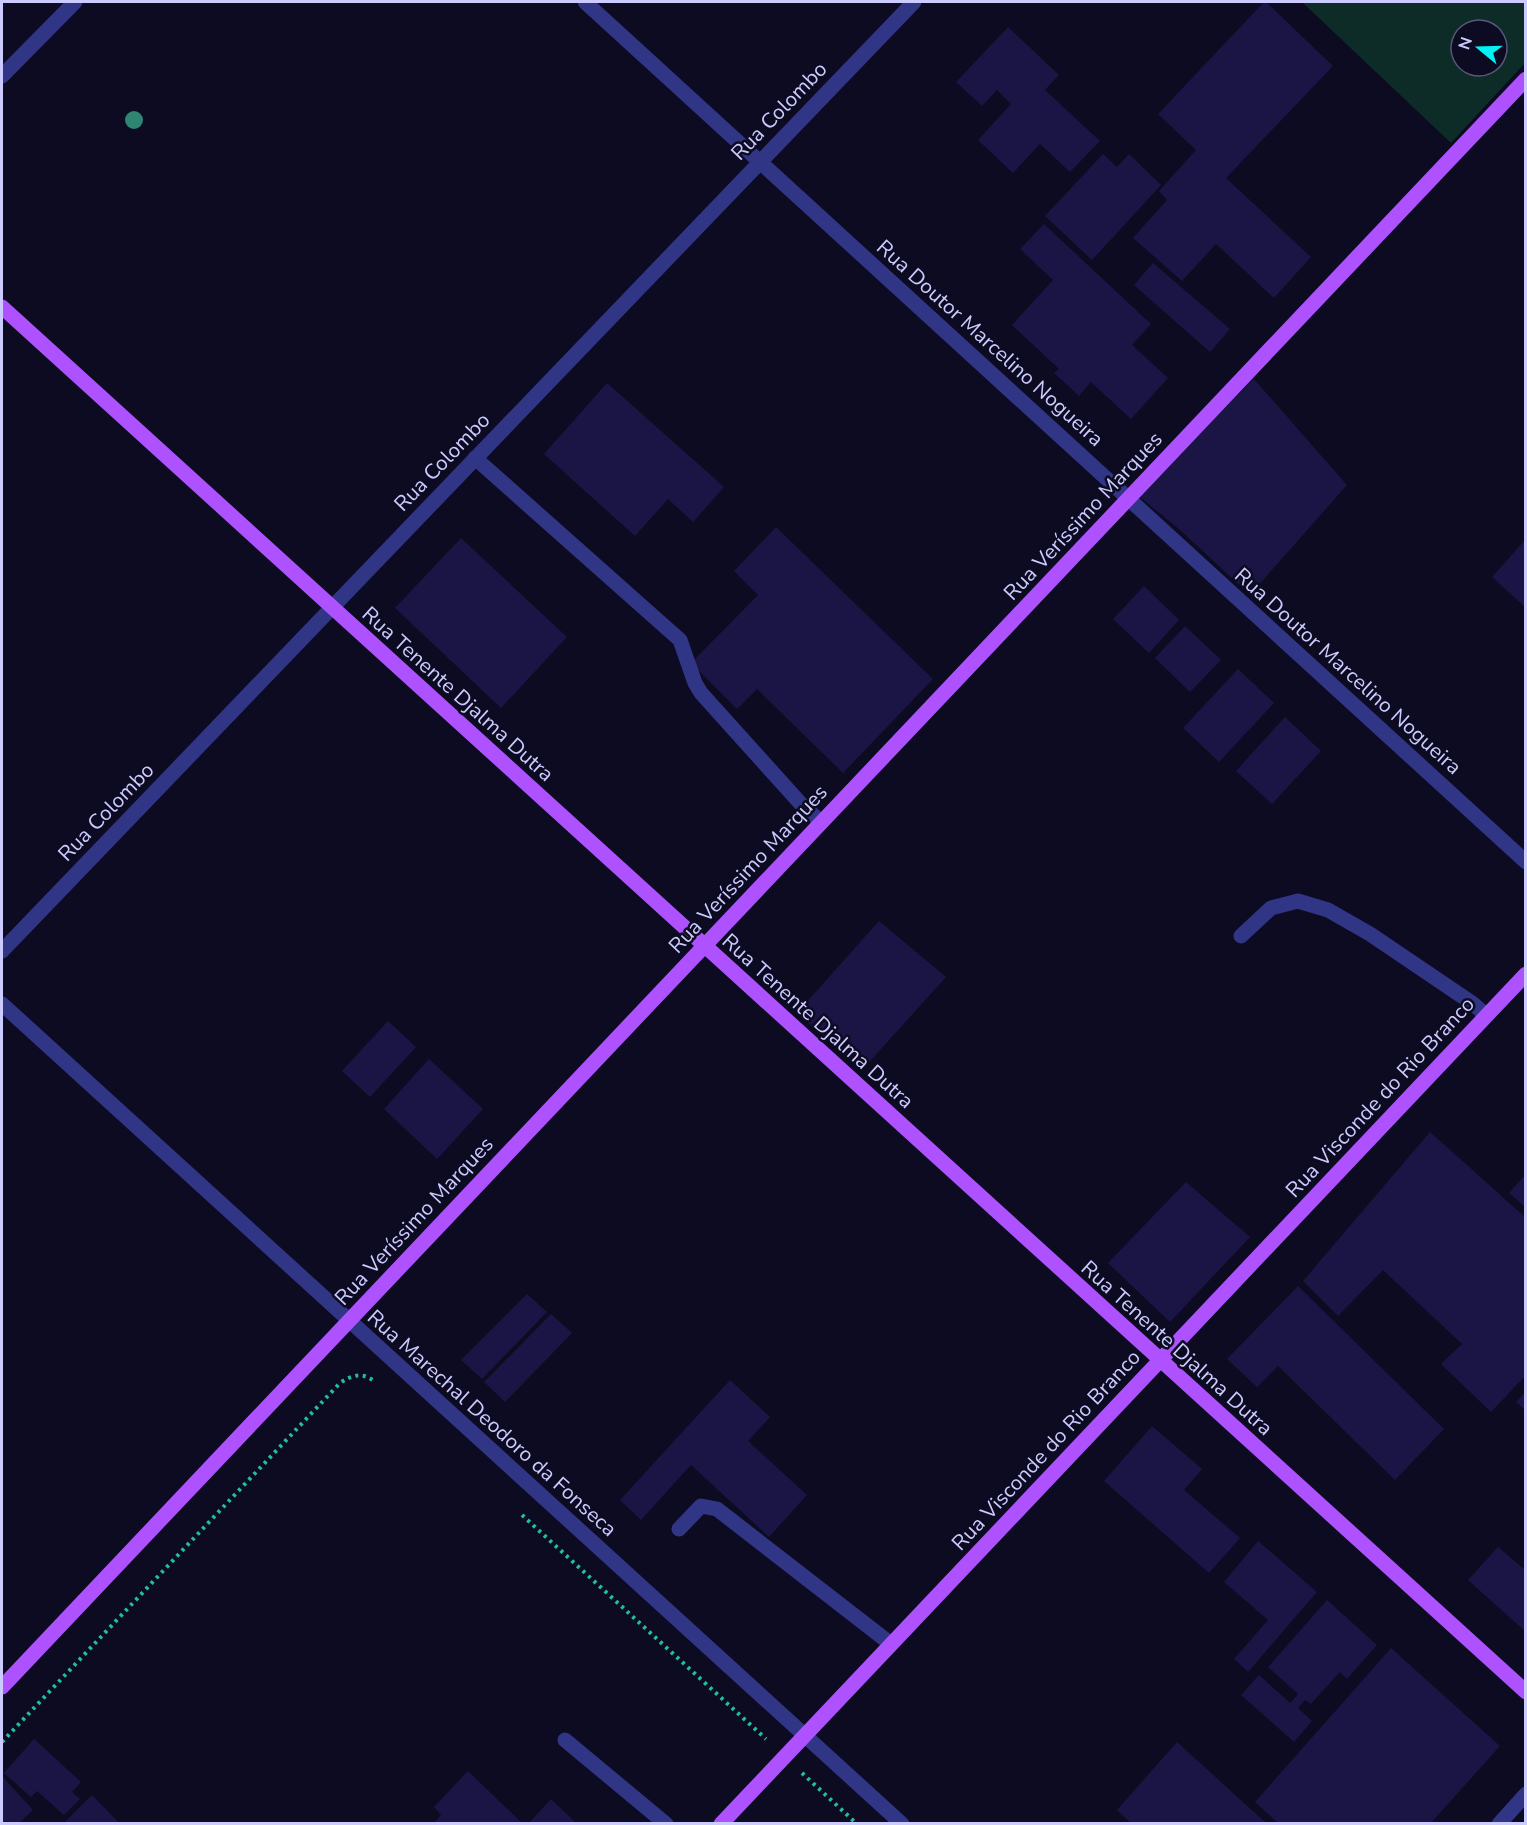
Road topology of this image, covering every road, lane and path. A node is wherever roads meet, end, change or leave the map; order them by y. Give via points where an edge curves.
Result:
1 (75, 2) edge
2 (585, 2) edge
3 (914, 2) edge
4 (2, 76) edge
5 (1526, 79) edge
6 (760, 161) junction
7 (2, 307) edge
8 (475, 458) junction
9 (1129, 498) junction
10 (332, 607) junction
11 (821, 822) junction
12 (1526, 861) edge
13 (1241, 936) dead end
14 (704, 946) junction
15 (2, 951) edge
16 (1526, 974) edge
17 (2, 1004) edge
18 (1486, 1016) junction
19 (349, 1320) junction
20 (1160, 1360) junction
21 (381, 1386) dead end
22 (519, 1513) dead end
23 (679, 1529) dead end
24 (891, 1644) junction
25 (2, 1687) edge
26 (1526, 1692) edge
27 (762, 1735) dead end
28 (805, 1735) junction
29 (565, 1740) dead end
30 (2, 1742) edge
31 (816, 1786) dead end
32 (1526, 1794) edge
33 (666, 1824) edge
34 (721, 1824) edge
35 (857, 1824) edge
36 (902, 1824) edge
37 (1499, 1824) edge

1 - 4 street
2 - 6 street, Rua Doutor Marcelino Nogueira
3 - 6 street, Rua Colombo
5 - 9 main road, Rua Veríssimo Marques
6 - 8 street, Rua Colombo
6 - 9 street, Rua Doutor Marcelino Nogueira
7 - 10 main road, Rua Tenente Djalma Dutra
8 - 10 street, Rua Colombo
8 - 11 street via 680,640 701,693
9 - 11 main road, Rua Veríssimo Marques
9 - 12 street, Rua Doutor Marcelino Nogueira
10 - 14 main road, Rua Tenente Djalma Dutra
10 - 15 street, Rua Colombo
11 - 14 main road, Rua Veríssimo Marques
13 - 18 street via 1271,908 1298,901 1328,910 1370,934
14 - 19 main road, Rua Veríssimo Marques
14 - 20 main road, Rua Tenente Djalma Dutra
16 - 18 main road, Rua Visconde do Rio Branco
17 - 19 street, Rua Marechal Deodoro da Fonseca
18 - 20 main road, Rua Visconde do Rio Branco
19 - 25 main road, Rua Veríssimo Marques
19 - 28 street, Rua Marechal Deodoro da Fonseca
20 - 24 main road, Rua Visconde do Rio Branco
20 - 26 main road, Rua Tenente Djalma Dutra
21 - 30 path via 362,1375 340,1383
22 - 27 path
23 - 24 street via 701,1506 717,1509
24 - 28 main road, Rua Visconde do Rio Branco
28 - 34 main road, Rua Visconde do Rio Branco
28 - 36 street, Rua Marechal Deodoro da Fonseca
29 - 33 street
31 - 35 path
32 - 37 street

